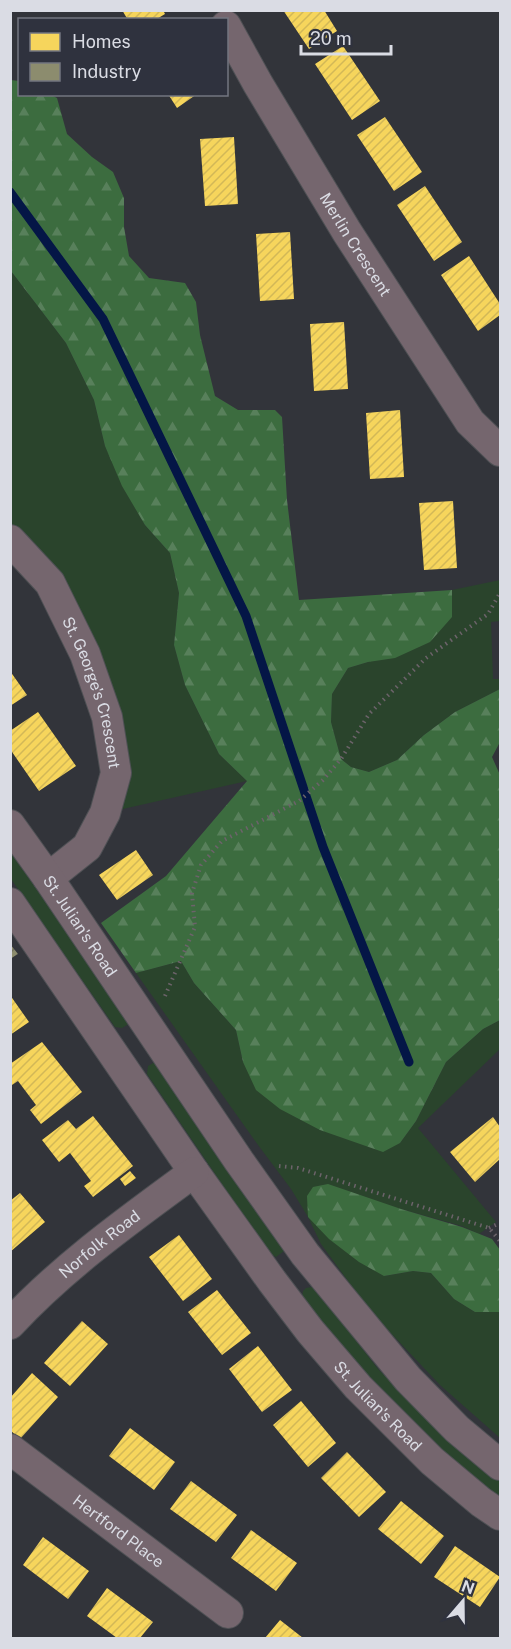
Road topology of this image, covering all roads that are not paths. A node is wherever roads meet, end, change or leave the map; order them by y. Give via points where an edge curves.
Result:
1 (228, 30) edge
2 (501, 451) edge
3 (10, 540) edge
4 (10, 825) edge
5 (48, 878) junction
6 (10, 903) edge
7 (149, 1029) junction
8 (117, 1057) junction
9 (194, 1172) junction
10 (305, 1254) junction
11 (272, 1281) junction
12 (10, 1324) edge
13 (10, 1449) edge
14 (501, 1465) edge
15 (501, 1515) edge
16 (228, 1613) dead end

1 - 2 street, Merlin Crescent via 346,232 470,422
3 - 5 street, St. George's Crescent via 50,583 85,654 107,717 116,773 105,813 87,847
4 - 5 street, St. Julian's Road
5 - 7 street, St. Julian's Road
6 - 8 street, St. Julian's Road
7 - 8 street
7 - 10 street, St. Julian's Road
8 - 9 street, St. Julian's Road
9 - 11 street, St. Julian's Road
9 - 12 street, Norfolk Road via 82,1256
10 - 11 street
10 - 14 street, St. Julian's Road via 408,1379 457,1429
11 - 15 street, St. Julian's Road via 358,1387 432,1461
13 - 16 street, Hertford Place

